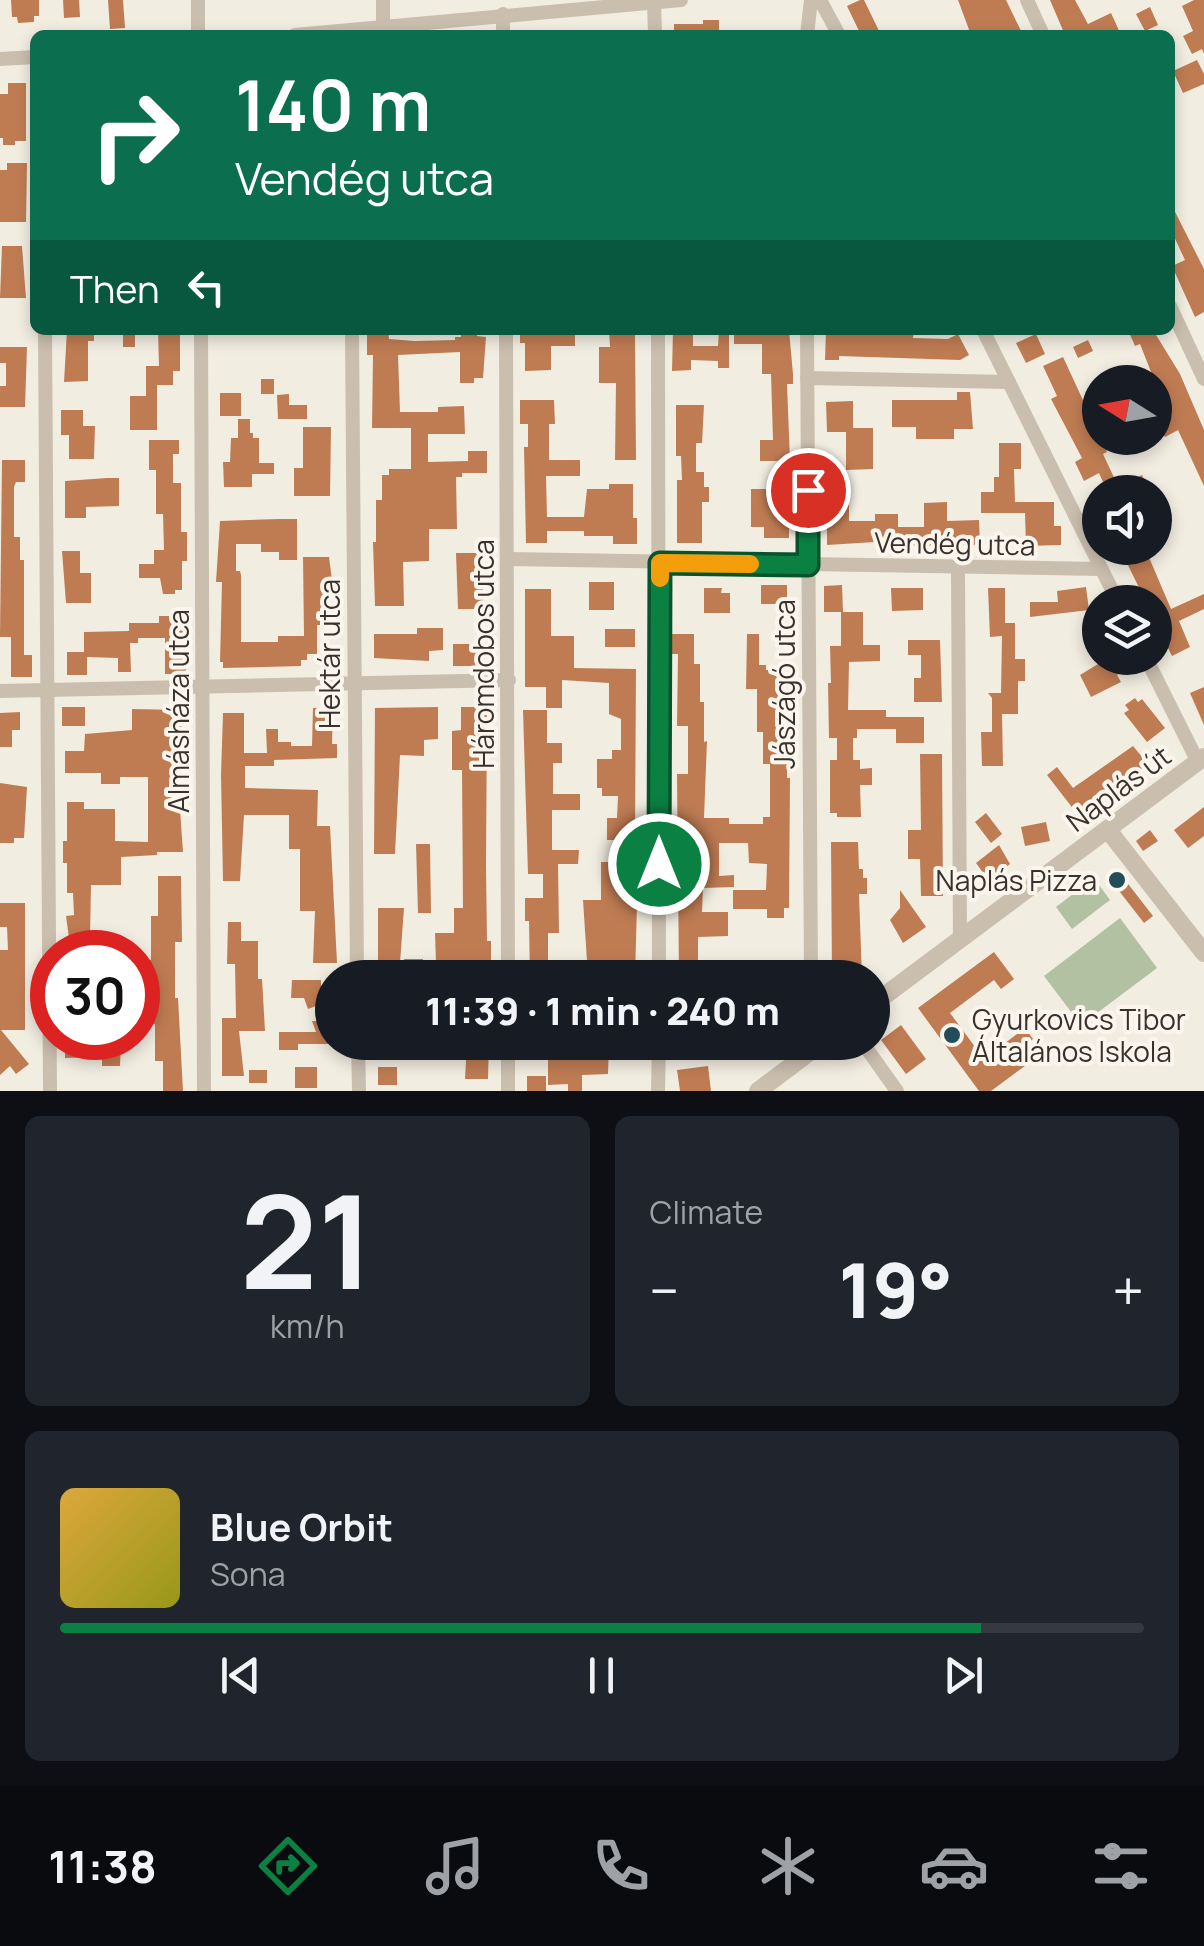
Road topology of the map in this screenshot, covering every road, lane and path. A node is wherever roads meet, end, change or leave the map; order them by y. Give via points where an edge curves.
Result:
1 (198, 0) edge
2 (383, 0) edge
3 (682, 0) edge
4 (811, 0) edge
5 (820, 0) edge
6 (1027, 0) edge
7 (654, 2) edge
8 (502, 14) junction
9 (383, 26) junction
10 (198, 30) edge
11 (364, 30) edge
12 (503, 30) edge
13 (655, 30) edge
14 (808, 30) edge
15 (836, 30) edge
16 (1042, 30) edge
17 (30, 57) edge
18 (0, 60) edge
19 (1175, 317) edge
20 (45, 335) edge
21 (201, 335) edge
22 (352, 335) edge
23 (506, 335) edge
24 (658, 335) edge
25 (807, 335) edge
26 (985, 335) edge
27 (807, 378) junction
28 (1204, 379) edge
29 (1008, 382) junction
30 (508, 560) junction
31 (660, 563) junction
32 (808, 565) junction
33 (958, 568) junction
34 (1101, 569) junction
35 (1109, 585) edge
36 (1155, 675) edge
37 (509, 680) junction
38 (354, 685) junction
39 (202, 688) junction
40 (46, 690) junction
41 (0, 692) edge
42 (1201, 759) edge
43 (1108, 830) junction
44 (960, 940) junction
45 (1204, 953) edge
46 (358, 960) edge
47 (508, 960) edge
48 (659, 960) edge
49 (811, 960) edge
50 (890, 992) edge
51 (358, 1060) edge
52 (508, 1060) edge
53 (658, 1060) edge
54 (797, 1060) edge
55 (874, 1060) edge
56 (50, 1091) edge
57 (204, 1091) edge
58 (359, 1091) edge
59 (508, 1091) edge
60 (658, 1091) edge
61 (758, 1091) edge
62 (896, 1091) edge

1 - 10 street
2 - 9 street
3 - 7 street
4 - 14 street
5 - 15 street
6 - 16 street
7 - 8 street
7 - 13 street
8 - 9 street
8 - 12 street
9 - 11 street
17 - 18 street
19 - 28 street
20 - 40 street
21 - 39 street, Almásháza utca
22 - 38 street, Hektár utca
23 - 30 street, Háromdobos utca
24 - 31 street
25 - 27 street, Jászágó utca
26 - 29 street
27 - 29 street
27 - 32 street, Jászágó utca
29 - 34 street
30 - 31 street, Vendég utca
30 - 37 street, Háromdobos utca
31 - 32 street, Vendég utca
31 - 48 street
32 - 33 street, Vendég utca
32 - 49 street, Jászágó utca
33 - 34 street, Vendég utca
33 - 44 street
34 - 35 street
36 - 42 street
37 - 38 street
37 - 47 street, Háromdobos utca
38 - 39 street
38 - 46 street, Hektár utca
39 - 40 street
39 - 57 street, Almásháza utca
40 - 41 street
40 - 56 street
42 - 43 street, Naplás út
43 - 44 street, Naplás út
43 - 45 street
44 - 50 street, Naplás út
51 - 58 street
52 - 59 street
53 - 60 street
54 - 61 street
55 - 62 street

